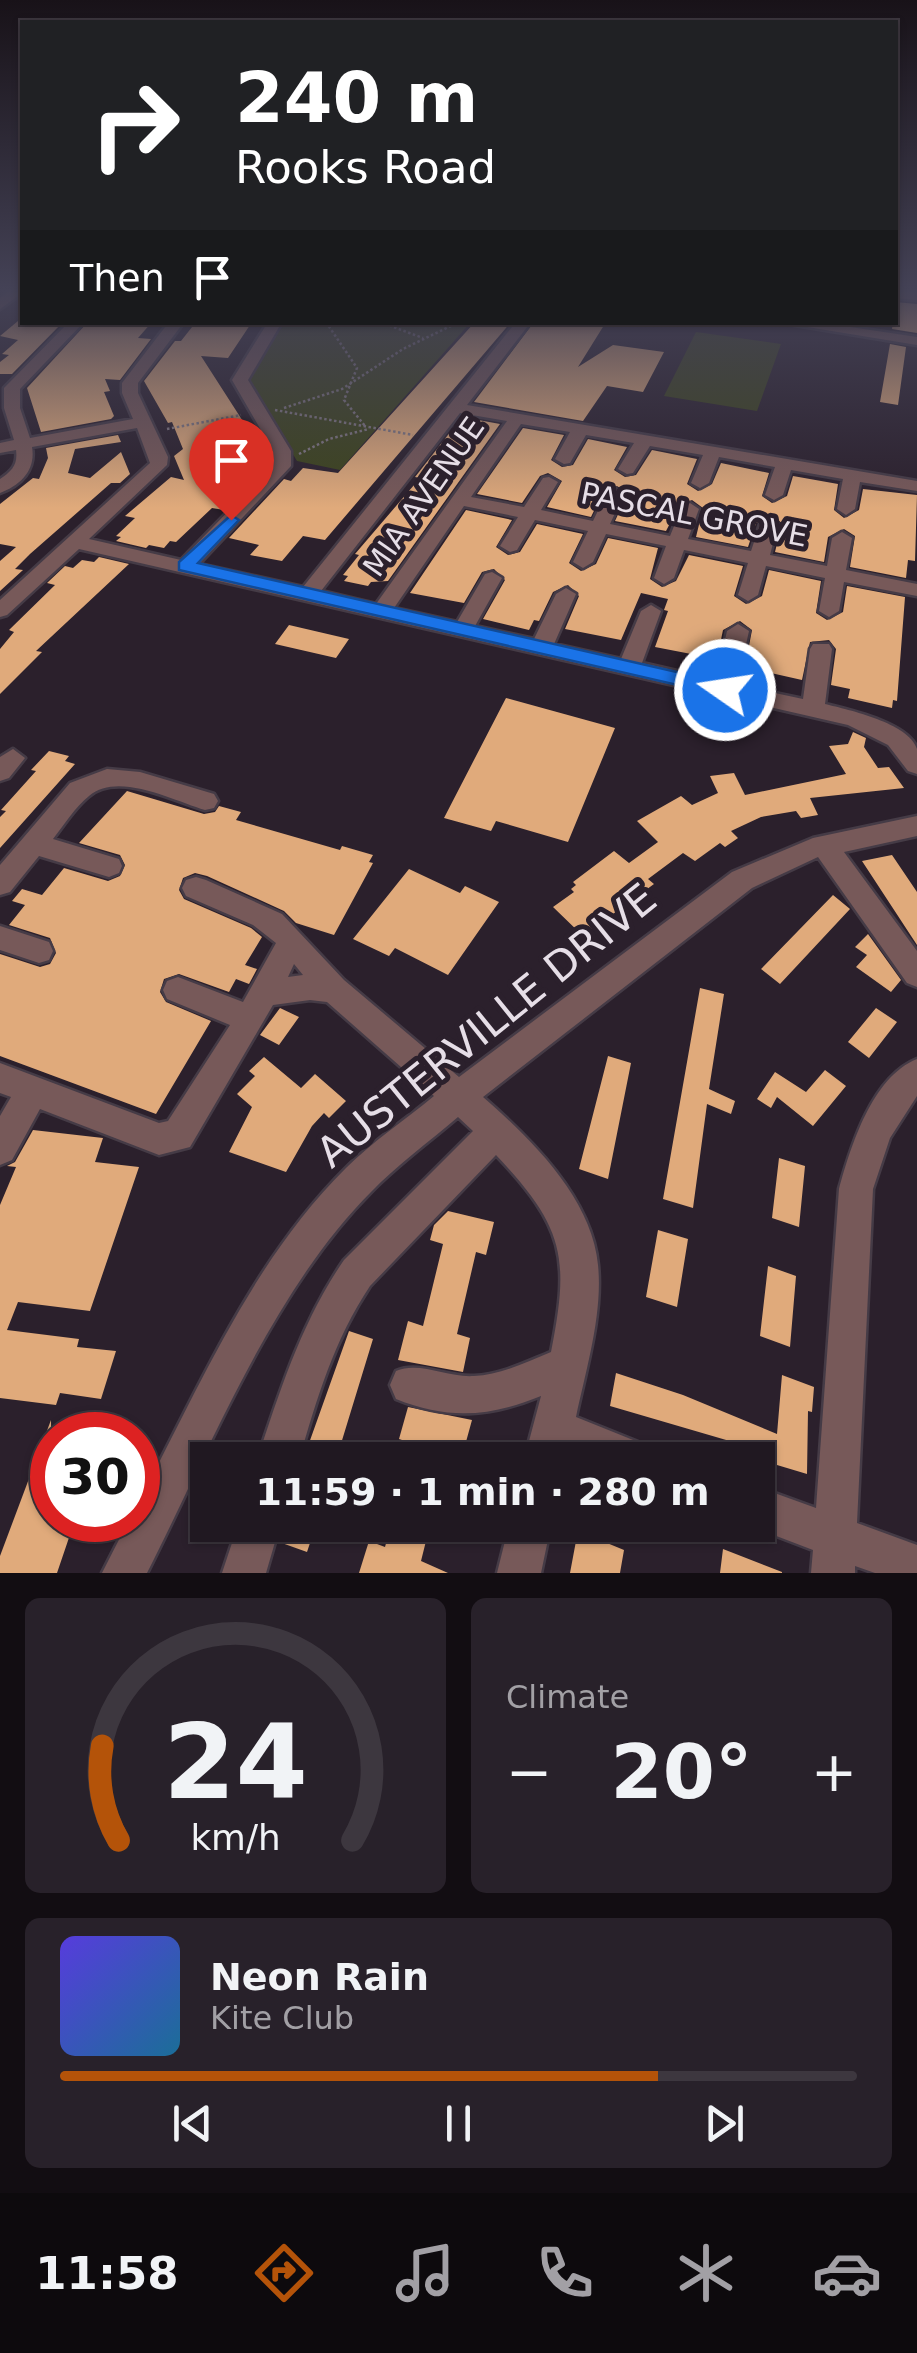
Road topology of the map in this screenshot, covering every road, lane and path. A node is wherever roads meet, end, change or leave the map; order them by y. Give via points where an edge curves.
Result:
1 (38, 361) edge
2 (147, 361) edge
3 (249, 361) edge
4 (353, 361) edge
5 (389, 361) edge
6 (494, 361) edge
7 (353, 384) junction
8 (458, 408) junction
9 (279, 409) junction
10 (258, 412) junction
11 (517, 418) junction
12 (365, 426) junction
13 (145, 427) junction
14 (374, 428) junction
15 (581, 428) junction
16 (434, 438) junction
17 (645, 439) junction
18 (21, 444) junction
19 (0, 448) edge
20 (713, 451) junction
21 (564, 459) dead end
22 (283, 463) junction
23 (784, 464) junction
24 (627, 469) dead end
25 (852, 475) junction
26 (548, 482) dead end
27 (700, 483) dead end
28 (917, 486) edge
29 (0, 488) edge
30 (614, 494) dead end
31 (774, 495) dead end
32 (460, 500) junction
33 (846, 508) dead end
34 (690, 509) dead end
35 (530, 514) junction
36 (769, 524) dead end
37 (600, 527) junction
38 (842, 538) dead end
39 (75, 542) junction
40 (679, 543) junction
41 (510, 546) dead end
42 (759, 558) junction
43 (583, 562) dead end
44 (186, 566) junction
45 (836, 574) junction
46 (492, 578) dead end
47 (664, 578) dead end
48 (917, 590) edge
49 (308, 594) junction
50 (566, 594) dead end
51 (748, 595) dead end
52 (0, 611) edge
53 (381, 611) junction
54 (651, 611) dead end
55 (829, 611) dead end
56 (462, 631) junction
57 (738, 631) dead end
58 (540, 648) junction
59 (821, 648) dead end
60 (629, 667) junction
61 (725, 690) junction
62 (812, 710) junction
63 (912, 746) edge
64 (205, 801) dead end
65 (917, 826) edge
66 (34, 844) junction
67 (825, 846) junction
68 (109, 866) dead end
69 (0, 884) edge
70 (196, 888) dead end
71 (0, 938) edge
72 (291, 944) junction
73 (39, 952) dead end
74 (917, 974) edge
75 (178, 990) dead end
76 (334, 990) junction
77 (258, 1006) junction
78 (917, 1074) edge
79 (0, 1078) edge
80 (34, 1091) junction
81 (459, 1096) junction
82 (494, 1133) junction
83 (0, 1148) edge
84 (565, 1366) junction
85 (410, 1385) dead end
86 (283, 1442) edge
87 (549, 1442) edge
88 (775, 1519) edge
89 (253, 1542) edge
90 (526, 1542) edge
91 (834, 1555) edge
92 (917, 1567) edge
93 (124, 1573) edge
94 (244, 1573) edge
95 (519, 1573) edge

1 - 18 street via 12,388
2 - 13 street via 130,384
3 - 10 street via 240,376
4 - 7 path
5 - 7 path
6 - 8 street
7 - 9 path
7 - 12 path via 345,404
8 - 11 street
8 - 16 street
9 - 10 path
9 - 12 path
10 - 13 path
10 - 22 street
11 - 15 street
11 - 32 street, MIA AVENUE
12 - 14 path
13 - 18 street
13 - 39 street via 158,466
14 - 16 path
14 - 22 path via 328,439
15 - 17 street
15 - 21 street
16 - 49 street
17 - 20 street
17 - 24 street
18 - 19 street
18 - 29 street via 24,466
20 - 23 street
20 - 27 street
22 - 44 street
23 - 25 street
23 - 31 street
25 - 28 street
25 - 33 street
26 - 35 street
30 - 37 street
32 - 35 street, PASCAL GROVE
32 - 53 street, MIA AVENUE
34 - 40 street
35 - 37 street, PASCAL GROVE
35 - 41 street
36 - 42 street
37 - 40 street, PASCAL GROVE
37 - 43 street
38 - 45 street
39 - 44 street
39 - 52 street
40 - 42 street, PASCAL GROVE
40 - 47 street
42 - 45 street, PASCAL GROVE
42 - 51 street
44 - 49 street
45 - 48 street, PASCAL GROVE
45 - 55 street
46 - 56 street
49 - 53 street
50 - 58 street
53 - 56 street
54 - 60 street
56 - 58 street
57 - 61 street
58 - 60 street
59 - 62 street
60 - 61 street
61 - 62 street
62 - 63 street via 876,726
64 - 66 street via 114,776 93,778
65 - 67 street, AUSTERVILLE DRIVE
66 - 68 street
66 - 69 street
67 - 74 street
67 - 81 street, AUSTERVILLE DRIVE via 742,880
70 - 72 street via 269,920
71 - 73 street
72 - 76 street
72 - 77 street
75 - 77 street
76 - 77 street via 310,987
76 - 81 street
77 - 80 street via 187,1126 169,1140
78 - 91 street via 879,1127 856,1188
79 - 80 street
80 - 83 street
81 - 82 street
81 - 93 street, AUSTERVILLE DRIVE via 358,1180 292,1260
82 - 84 street via 553,1194 571,1227 581,1263
82 - 86 street via 338,1298 310,1355
84 - 85 street via 472,1399
84 - 87 street
88 - 91 street
89 - 94 street
90 - 95 street
91 - 92 street

